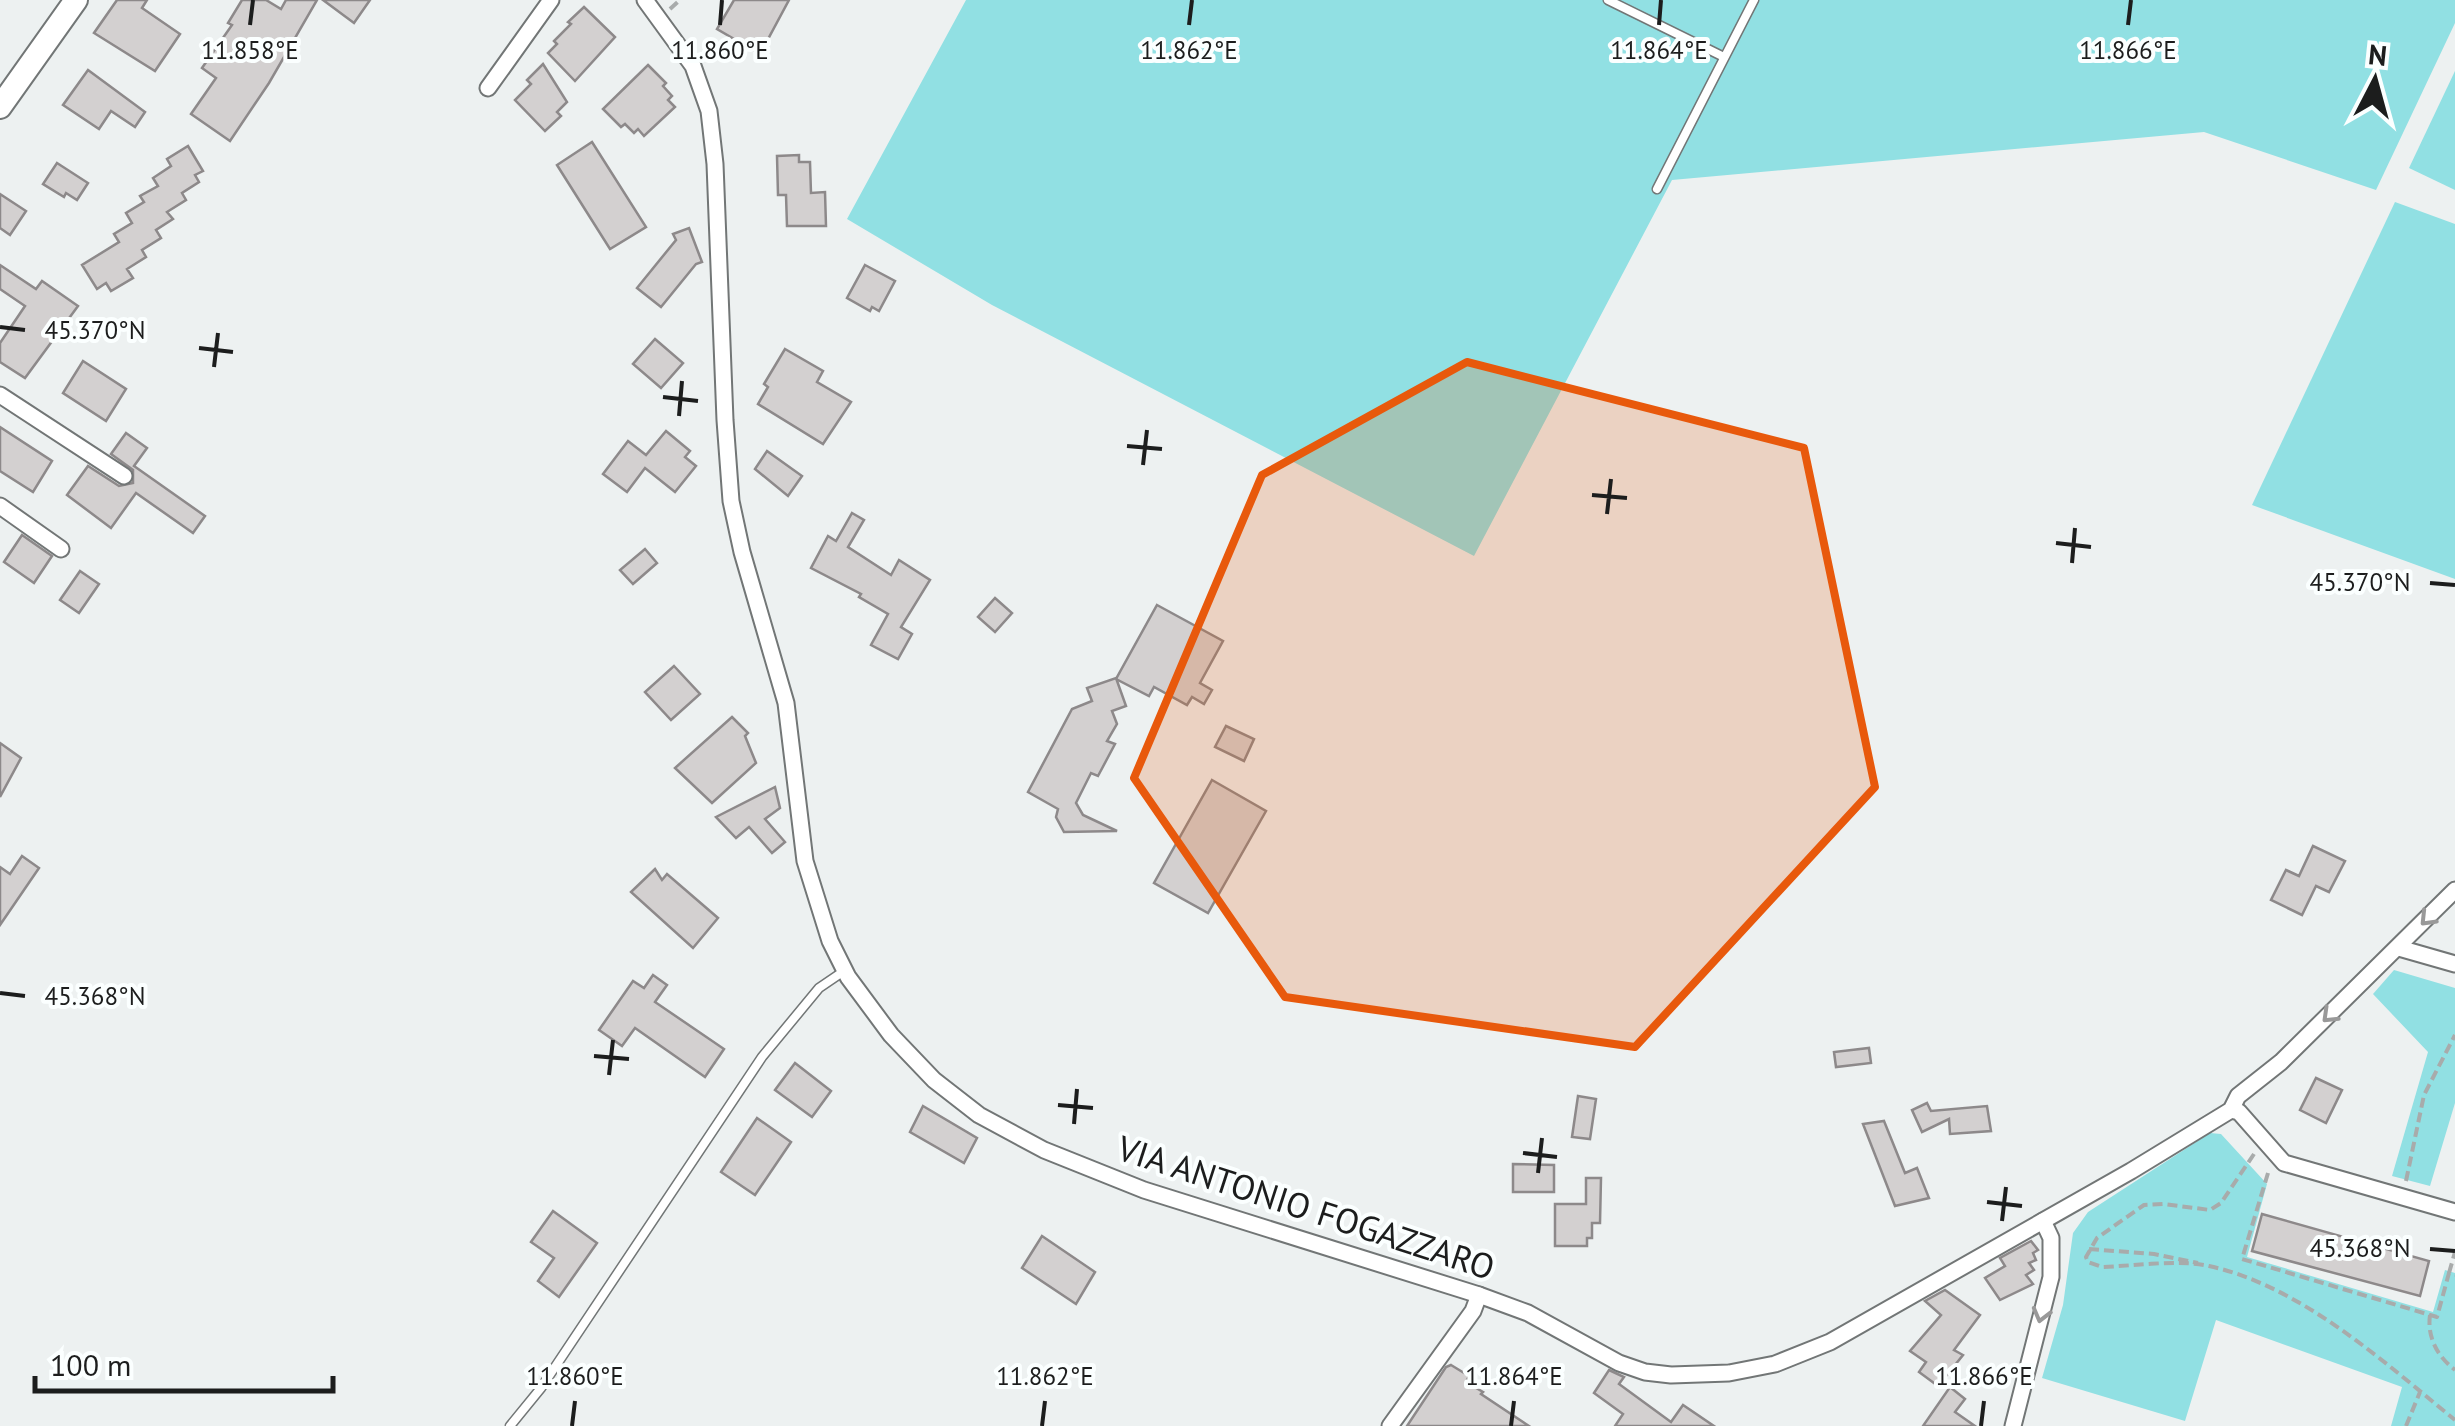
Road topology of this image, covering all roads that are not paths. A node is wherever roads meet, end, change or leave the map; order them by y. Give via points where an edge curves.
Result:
1 (76, 0) edge
2 (551, 0) edge
3 (645, 0) edge
4 (1608, 0) edge
5 (1754, 0) edge
6 (1724, 57) junction
7 (488, 88) dead end
8 (0, 107) edge
9 (1657, 189) dead end
10 (0, 394) edge
11 (124, 476) dead end
12 (0, 506) edge
13 (61, 550) dead end
14 (2455, 890) edge
15 (2399, 948) junction
16 (2455, 964) edge
17 (844, 972) junction
18 (2231, 1110) junction
19 (2455, 1212) edge
20 (2043, 1221) junction
21 (1479, 1294) junction
22 (510, 1426) edge
23 (1390, 1426) edge
24 (2013, 1426) edge

1 - 8 street
2 - 7 street
3 - 17 street, VIA ANTONIO FOGAZZARO via 693,66 708,110 732,501 786,703 805,861
4 - 6 lane
5 - 6 lane
6 - 9 lane
10 - 11 street
12 - 13 street
14 -> 15 street, VIA ANTONIO FOGAZZARO
15 - 16 street
15 -> 18 street, VIA ANTONIO FOGAZZARO via 2238,1096
17 - 21 street, VIA ANTONIO FOGAZZARO via 934,1080 1044,1150 1121,1182
17 - 22 lane via 819,988 762,1058
18 - 19 street via 2284,1163
18 - 20 street, VIA ANTONIO FOGAZZARO
20 - 21 street, VIA ANTONIO FOGAZZARO via 1830,1342 1729,1374 1644,1372
20 -> 24 street via 2051,1238 2051,1277
21 - 23 street

